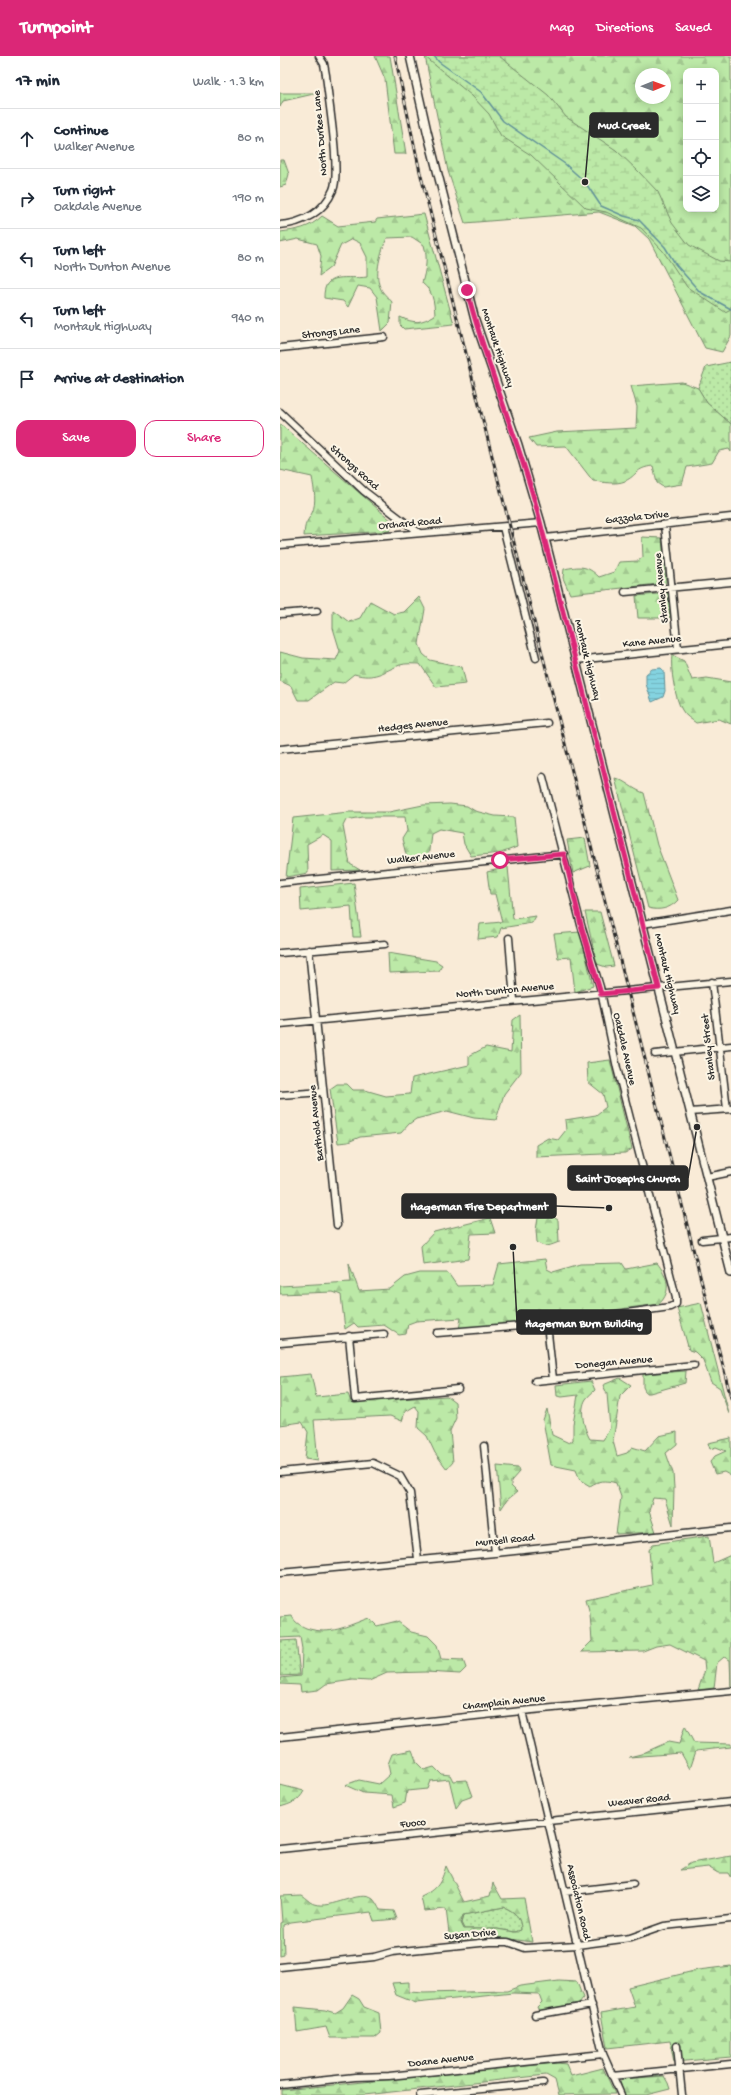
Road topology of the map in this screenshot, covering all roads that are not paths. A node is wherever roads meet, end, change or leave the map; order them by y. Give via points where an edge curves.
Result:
1 (319, 56) edge
2 (410, 56) edge
3 (280, 225) edge
4 (384, 337) dead end
5 (280, 348) edge
6 (280, 412) edge
7 (731, 517) edge
8 (541, 523) junction
9 (665, 525) junction
10 (503, 527) junction
11 (419, 533) junction
12 (545, 538) junction
13 (280, 545) edge
14 (731, 582) edge
15 (672, 588) junction
16 (625, 592) dead end
17 (317, 611) dead end
18 (280, 614) edge
19 (731, 644) edge
20 (678, 650) junction
21 (536, 658) dead end
22 (576, 660) junction
23 (547, 723) dead end
24 (280, 749) edge
25 (543, 776) dead end
26 (564, 854) junction
27 (280, 883) edge
28 (731, 910) edge
29 (642, 924) junction
30 (508, 938) dead end
31 (386, 944) dead end
32 (309, 950) junction
33 (280, 953) edge
34 (731, 981) edge
35 (712, 982) junction
36 (659, 988) junction
37 (601, 994) junction
38 (514, 1000) junction
39 (316, 1020) junction
40 (280, 1024) edge
41 (731, 1046) edge
42 (720, 1048) junction
43 (675, 1052) junction
44 (655, 1054) dead end
45 (323, 1092) junction
46 (280, 1095) edge
47 (729, 1109) edge
48 (690, 1112) junction
49 (731, 1172) edge
50 (706, 1177) junction
51 (337, 1225) dead end
52 (731, 1237) edge
53 (722, 1238) junction
54 (702, 1240) dead end
55 (731, 1274) edge
56 (548, 1324) junction
57 (437, 1333) dead end
58 (384, 1334) dead end
59 (349, 1336) junction
60 (280, 1343) edge
61 (694, 1365) dead end
62 (553, 1378) junction
63 (535, 1381) dead end
64 (458, 1389) dead end
65 (484, 1446) dead end
66 (280, 1472) edge
67 (731, 1528) edge
68 (495, 1553) junction
69 (418, 1559) junction
70 (280, 1573) edge
71 (731, 1691) edge
72 (522, 1711) junction
73 (280, 1737) edge
74 (731, 1802) edge
75 (548, 1820) junction
76 (280, 1849) edge
77 (633, 1884) dead end
78 (565, 1892) junction
79 (731, 1919) edge
80 (577, 1945) junction
81 (280, 1967) edge
82 (592, 2005) junction
83 (535, 2015) dead end
84 (677, 2046) dead end
85 (603, 2054) junction
86 (731, 2064) edge
87 (679, 2068) junction
88 (612, 2076) junction
89 (543, 2083) dead end
90 (280, 2085) edge
91 (420, 2095) edge
92 (620, 2095) edge
93 (682, 2095) edge

1 - 3 street, North Durkee Lane via 326,74 336,169 334,189 326,202 310,217 301,222
2 - 8 main road, Montauk Highway via 475,320 518,445
4 - 5 street, Strongs Lane
6 - 11 street, Strongs Road via 364,492
7 - 9 street, Gazzola Drive
8 - 10 street, Orchard Road
8 - 12 main road, Montauk Highway
9 - 12 street, Gazzola Drive
9 - 15 street, Stanley Avenue
10 - 11 street, Orchard Road
10 - 21 street
11 - 13 street, Orchard Road
12 - 22 main road, Montauk Highway
14 - 15 street
15 - 16 street
15 - 20 street, Stanley Avenue
17 - 18 street
19 - 20 street, Kane Avenue
20 - 22 street, Kane Avenue
22 - 29 main road, Montauk Highway
23 - 24 street, Hedges Avenue
25 - 26 street, Oakdale Avenue
26 - 27 street, Walker Avenue
26 - 37 street, Oakdale Avenue
28 - 29 street
29 - 36 main road, Montauk Highway
30 - 38 street
31 - 32 street
32 - 33 street
32 - 39 street, Barthold Avenue
34 - 35 street, North Dunton Avenue
35 - 36 street, North Dunton Avenue
35 - 42 street, Stanley Street
36 - 37 street, North Dunton Avenue
36 - 43 main road, Montauk Highway
37 - 38 street, North Dunton Avenue
37 - 56 street, Oakdale Avenue via 676,1304
38 - 39 street, North Dunton Avenue
39 - 40 street, North Dunton Avenue
39 - 45 street, Barthold Avenue
41 - 42 street
42 - 43 street
42 - 47 street, Stanley Street
43 - 44 street
43 - 48 main road, Montauk Highway
45 - 46 street
45 - 51 street, Barthold Avenue
47 - 48 street
48 - 50 main road, Montauk Highway
49 - 50 street
50 - 53 main road, Montauk Highway
52 - 53 street
53 - 54 street
53 - 55 main road, Montauk Highway
56 - 57 street
56 - 62 street
58 - 59 street
59 - 60 street
59 - 64 street via 355,1399
61 - 62 street, Donegan Avenue
62 - 63 street, Donegan Avenue
65 - 68 street
66 - 69 street via 373,1463 400,1476 410,1493
67 - 68 street, Munsell Road
68 - 69 street, Munsell Road
69 - 70 street, Munsell Road
71 - 72 street, Champlain Avenue
72 - 73 street, Champlain Avenue
72 - 75 street, Association Road
74 - 75 street, Weaver Road
75 - 76 street, Fuoco
75 - 78 street, Association Road
77 - 78 street
78 - 80 street, Association Road
79 - 80 street, Susan Drive via 664,1926 630,1938
80 - 81 street, Susan Drive via 525,1948 508,1942 490,1942
80 - 82 street, Association Road
82 - 83 street
82 - 85 street, Association Road
84 - 87 street
85 - 88 street, Association Road
85 - 90 street, Doane Avenue
86 - 87 street
87 - 88 street
87 - 93 street
88 - 92 street, Association Road
89 - 91 street

